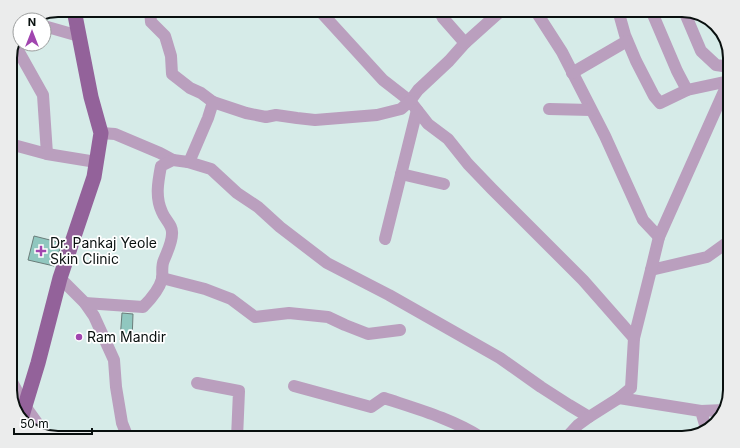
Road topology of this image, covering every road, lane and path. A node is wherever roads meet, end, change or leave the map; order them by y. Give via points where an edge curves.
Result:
1 (75, 17) edge
2 (151, 17) edge
3 (325, 17) edge
4 (442, 17) edge
5 (494, 17) edge
6 (540, 17) edge
7 (620, 17) edge
8 (654, 17) edge
9 (687, 17) edge
10 (52, 28) edge
11 (79, 36) junction
12 (628, 41) junction
13 (465, 43) junction
14 (19, 52) edge
15 (723, 66) edge
16 (572, 73) junction
17 (723, 81) edge
18 (688, 90) junction
19 (723, 93) edge
20 (213, 102) junction
21 (414, 106) junction
22 (549, 109) dead end
23 (591, 110) junction
24 (101, 133) junction
25 (17, 146) edge
26 (47, 154) junction
27 (173, 160) junction
28 (96, 162) junction
29 (188, 162) junction
30 (401, 174) junction
31 (444, 184) dead end
32 (659, 237) junction
33 (385, 239) dead end
34 (723, 245) edge
35 (651, 270) junction
36 (60, 278) junction
37 (162, 278) junction
38 (85, 303) junction
39 (400, 330) dead end
40 (634, 338) junction
41 (197, 383) dead end
42 (294, 386) dead end
43 (619, 398) junction
44 (717, 410) edge
45 (23, 411) edge
46 (701, 411) junction
47 (589, 417) junction
48 (705, 423) edge
49 (125, 431) edge
50 (238, 431) edge
51 (470, 431) edge
52 (572, 431) edge

1 - 11 main road
2 - 20 street via 151,22 165,36 171,56 172,74
3 - 21 street via 383,80
4 - 13 street
5 - 13 street
6 - 16 street
7 - 12 street
8 - 18 street
9 - 15 street via 701,51 716,65
10 - 11 street
11 - 24 main road
12 - 16 street
12 - 18 street via 654,96 660,103
13 - 21 street via 418,90
14 - 26 street via 43,95
16 - 23 street
17 - 18 street
19 - 32 street
20 - 21 street via 266,117 276,114 315,120 377,114
20 - 29 street
21 - 30 street
21 - 40 street via 428,124 448,139 468,164 582,280
22 - 23 street
23 - 32 street via 643,220
24 - 27 street via 115,134
24 - 28 main road
25 - 26 street
26 - 28 street
27 - 29 street
27 - 37 street via 161,166 158,183 162,212 173,234 163,262
28 - 36 main road via 94,177
29 - 47 street via 211,169 237,193 326,263 389,295 500,358
30 - 31 street
30 - 33 street
32 - 35 street
34 - 35 street via 707,257
35 - 40 street
36 - 38 street
36 - 45 main road
37 - 38 street via 157,290 143,307
37 - 39 street via 231,299 255,317 289,313 328,317 368,334
38 - 49 street via 94,316 114,360 116,387
40 - 43 street via 631,388
41 - 50 street via 239,391
42 - 51 street via 371,407 384,398 432,414
43 - 46 street
43 - 47 street
44 - 46 street
46 - 48 street
47 - 52 street

